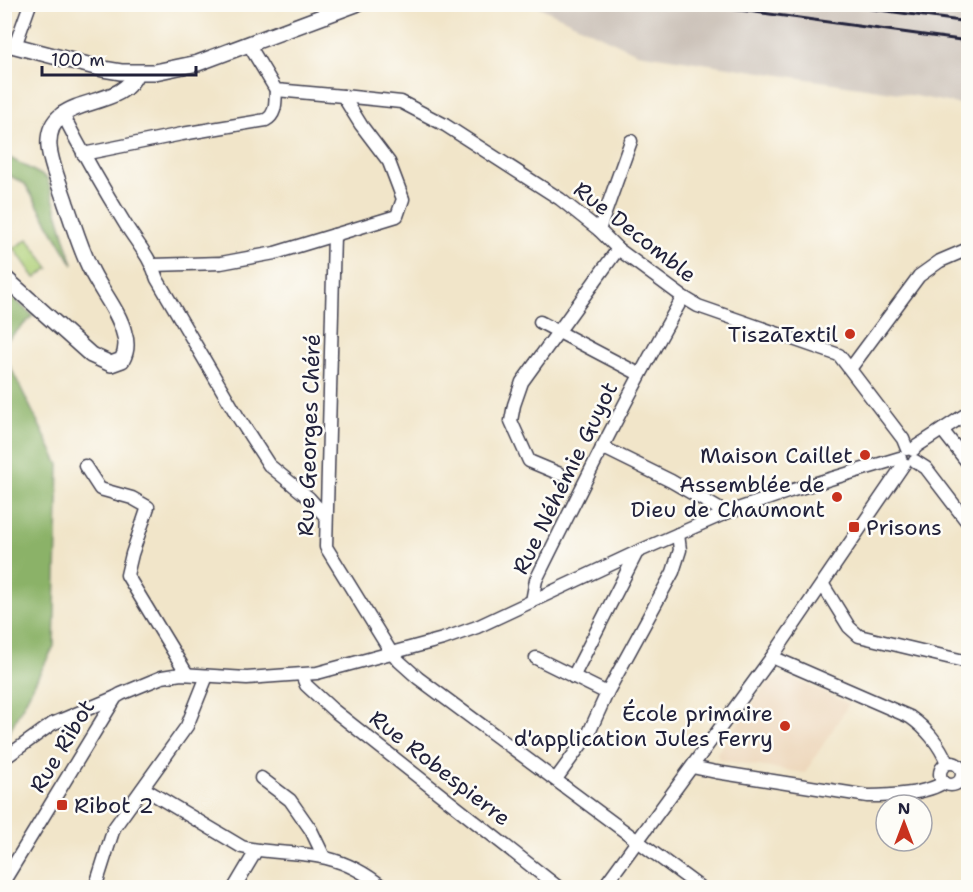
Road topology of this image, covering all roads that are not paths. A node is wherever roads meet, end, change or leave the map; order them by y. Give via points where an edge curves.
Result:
1 (30, 4) edge
2 (356, 4) edge
3 (10, 45) edge
4 (249, 45) junction
5 (136, 73) junction
6 (276, 90) junction
7 (343, 96) junction
8 (62, 113) junction
9 (631, 141) dead end
10 (83, 154) junction
11 (598, 230) junction
12 (334, 235) junction
13 (618, 249) junction
14 (969, 249) edge
15 (153, 266) junction
16 (4, 277) edge
17 (683, 297) junction
18 (540, 322) dead end
19 (559, 331) junction
20 (850, 369) junction
21 (639, 374) junction
22 (969, 413) edge
23 (942, 430) junction
24 (602, 447) junction
25 (908, 456) junction
26 (969, 463) edge
27 (85, 466) dead end
28 (560, 474) dead end
29 (726, 513) junction
30 (326, 517) junction
31 (969, 523) edge
32 (678, 534) junction
33 (637, 552) junction
34 (823, 585) junction
35 (532, 601) junction
36 (392, 654) junction
37 (772, 657) junction
38 (536, 658) dead end
39 (969, 662) edge
40 (187, 674) junction
41 (302, 675) junction
42 (207, 676) junction
43 (573, 677) junction
44 (607, 693) junction
45 (116, 697) junction
46 (9, 755) dead end
47 (947, 763) junction
48 (692, 767) junction
49 (261, 778) dead end
50 (556, 779) junction
51 (964, 779) edge
52 (944, 782) junction
53 (143, 788) junction
54 (638, 841) junction
55 (255, 851) junction
56 (324, 857) junction
57 (4, 882) edge
58 (94, 888) edge
59 (234, 888) edge
60 (384, 888) edge
61 (559, 888) edge
62 (603, 888) edge
63 (701, 888) edge

1 - 3 street
2 - 4 main road
3 - 5 main road via 82,65
4 - 5 main road via 170,70
4 - 6 street
5 - 8 main road via 131,83 118,92
6 - 7 street, Rue Decomble
6 - 10 street via 274,112 266,120
7 - 11 street, Rue Decomble via 392,100 420,111 560,199
7 - 12 street via 389,162 402,199 397,216
8 - 10 street
8 - 16 main road via 50,132 52,162 85,257 123,329 125,354 117,363 98,359
9 - 11 street
10 - 15 street
11 - 13 street, Rue Decomble
12 - 15 street via 274,253 221,263
12 - 30 street, Rue Georges Chéré
13 - 17 street, Rue Decomble
13 - 19 street, Rue Néhémie Guyot
14 - 20 street via 940,261 920,276
15 - 30 street via 157,279 269,465
17 - 20 street, Rue Decomble via 698,306 839,355
17 - 21 street, Rue Néhémie Guyot
18 - 19 street, Rue Néhémie Guyot
19 - 21 street, Rue Néhémie Guyot
19 - 28 street, Rue Néhémie Guyot via 522,382 511,421 529,461
20 - 25 street, Rue Decomble via 903,439
21 - 24 street, Rue Néhémie Guyot
22 - 23 street
23 - 25 street
23 - 26 street
24 - 29 street
24 - 35 street, Rue Néhémie Guyot via 536,580
25 - 29 street, Rue Ribot
25 - 31 street, Rue Decomble via 926,468
25 - 34 street
27 - 40 street via 100,489 148,507 127,575
29 - 32 street, Rue Ribot
30 - 36 street, Rue Georges Chéré via 326,547
32 - 33 street, Rue Ribot
32 - 44 street via 680,550 673,572
33 - 35 street, Rue Ribot
33 - 43 street
34 - 37 street
34 - 39 street via 859,636
35 - 36 street, Rue Ribot via 449,638
36 - 41 street, Rue Ribot
36 - 50 street, Rue Georges Chéré via 418,678
37 - 47 street via 910,717 940,748
37 - 48 street
38 - 43 street
40 - 42 street, Rue Ribot
40 - 45 street, Rue Ribot via 162,677
41 - 42 street, Rue Ribot
41 - 61 street, Rue Robespierre via 306,685 332,709
42 - 53 street via 187,726
43 - 44 street
44 - 50 street via 588,735
45 - 46 street via 52,724
45 - 57 street, Rue Ribot
47 - 51 street via 957,765
47 - 52 street via 940,774
48 - 52 street via 868,796 937,787
48 - 54 street
49 - 56 street via 290,800
50 - 54 street, Rue Georges Chéré
51 - 52 street via 953,784
53 - 55 street via 225,838
53 - 58 street via 114,828
54 - 62 street
54 - 63 street, Rue Georges Chéré
55 - 56 street
55 - 59 street
56 - 60 street via 351,866

